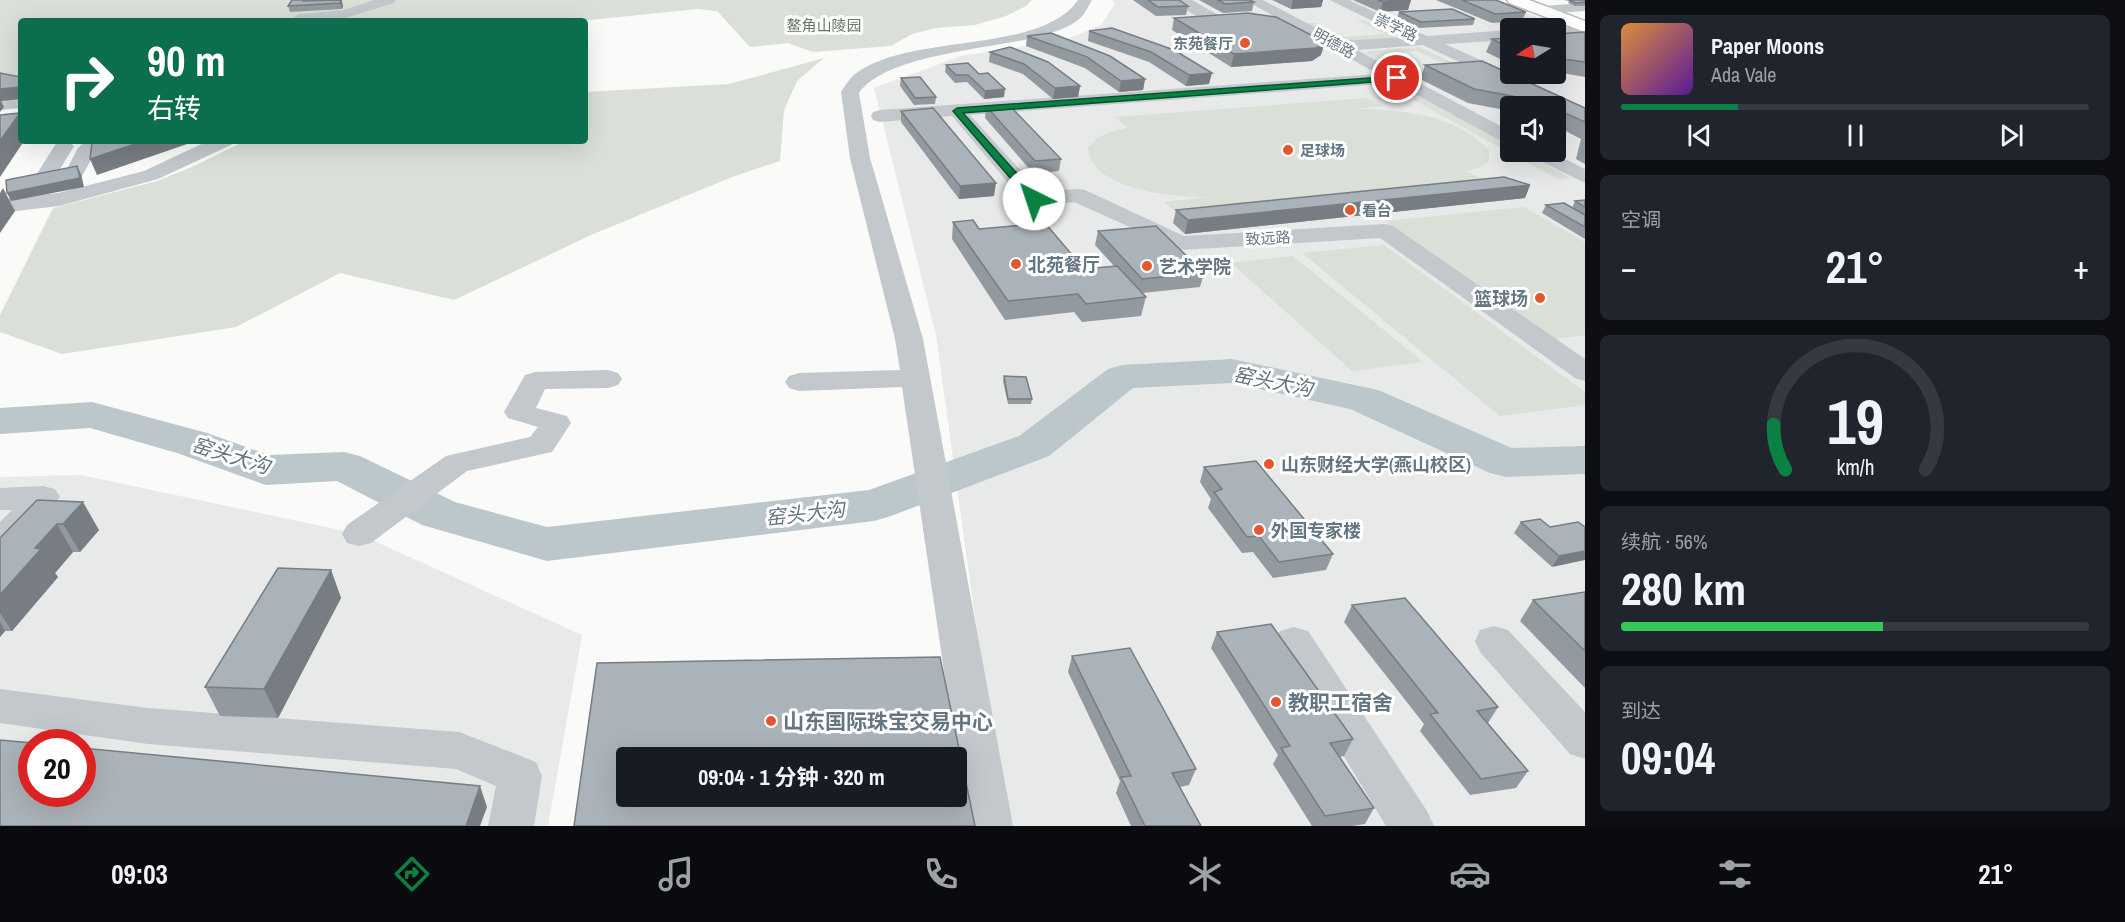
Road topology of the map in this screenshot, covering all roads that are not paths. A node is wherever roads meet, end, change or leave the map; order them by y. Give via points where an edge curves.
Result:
1 (389, 0) edge
2 (1085, 0) edge
3 (1182, 0) edge
4 (1252, 0) edge
5 (1337, 0) edge
6 (1515, 0) edge
7 (1585, 7) edge
8 (1541, 10) junction
9 (299, 18) edge
10 (1291, 19) junction
11 (1585, 31) edge
12 (1566, 33) edge
13 (1500, 38) edge
14 (1428, 42) junction
15 (1340, 47) junction
16 (1397, 78) junction
17 (18, 103) edge
18 (0, 105) edge
19 (957, 111) junction
20 (1585, 114) edge
21 (880, 116) dead end
22 (1500, 133) edge
23 (59, 144) edge
24 (95, 144) edge
25 (218, 144) edge
26 (1556, 162) edge
27 (1585, 177) edge
28 (0, 206) edge
29 (1585, 346) edge
30 (1554, 350) junction
31 (1585, 372) edge
32 (915, 378) junction
33 (608, 379) dead end
34 (799, 381) dead end
35 (0, 499) edge
36 (359, 534) dead end
37 (0, 543) edge
38 (1494, 641) dead end
39 (1294, 642) dead end
40 (0, 706) edge
41 (1585, 741) edge
42 (511, 826) edge
43 (990, 826) edge
44 (1411, 826) edge

1 - 9 street via 345,14
2 - 32 street via 1074,19 1020,38 939,51 887,65 862,77 850,93 860,158 909,339
3 - 10 street via 1220,23
4 - 10 street, 明德路
5 - 14 street, 崇学路
6 - 8 main road
7 - 8 street
8 - 11 main road
10 - 15 street, 明德路
11 - 12 street
13 - 14 street
14 - 15 street
14 - 20 street, 崇学路
15 - 16 street, 明德路
16 - 19 street
16 - 22 street, 明德路
17 - 18 street
19 - 21 street
19 - 30 street, 致远路 via 1034,199 1077,195 1181,243 1384,231
23 - 24 street via 45,177 74,174 88,148
25 - 28 street via 151,175 59,199
26 - 27 street
29 - 30 street
30 - 31 street, 致远路
32 - 34 street
32 - 43 street
33 - 36 street via 535,381 519,412 556,423 541,445 457,463
35 - 37 street via 43,496
38 - 41 street
39 - 44 street
40 - 42 street via 148,726 459,751 520,777

